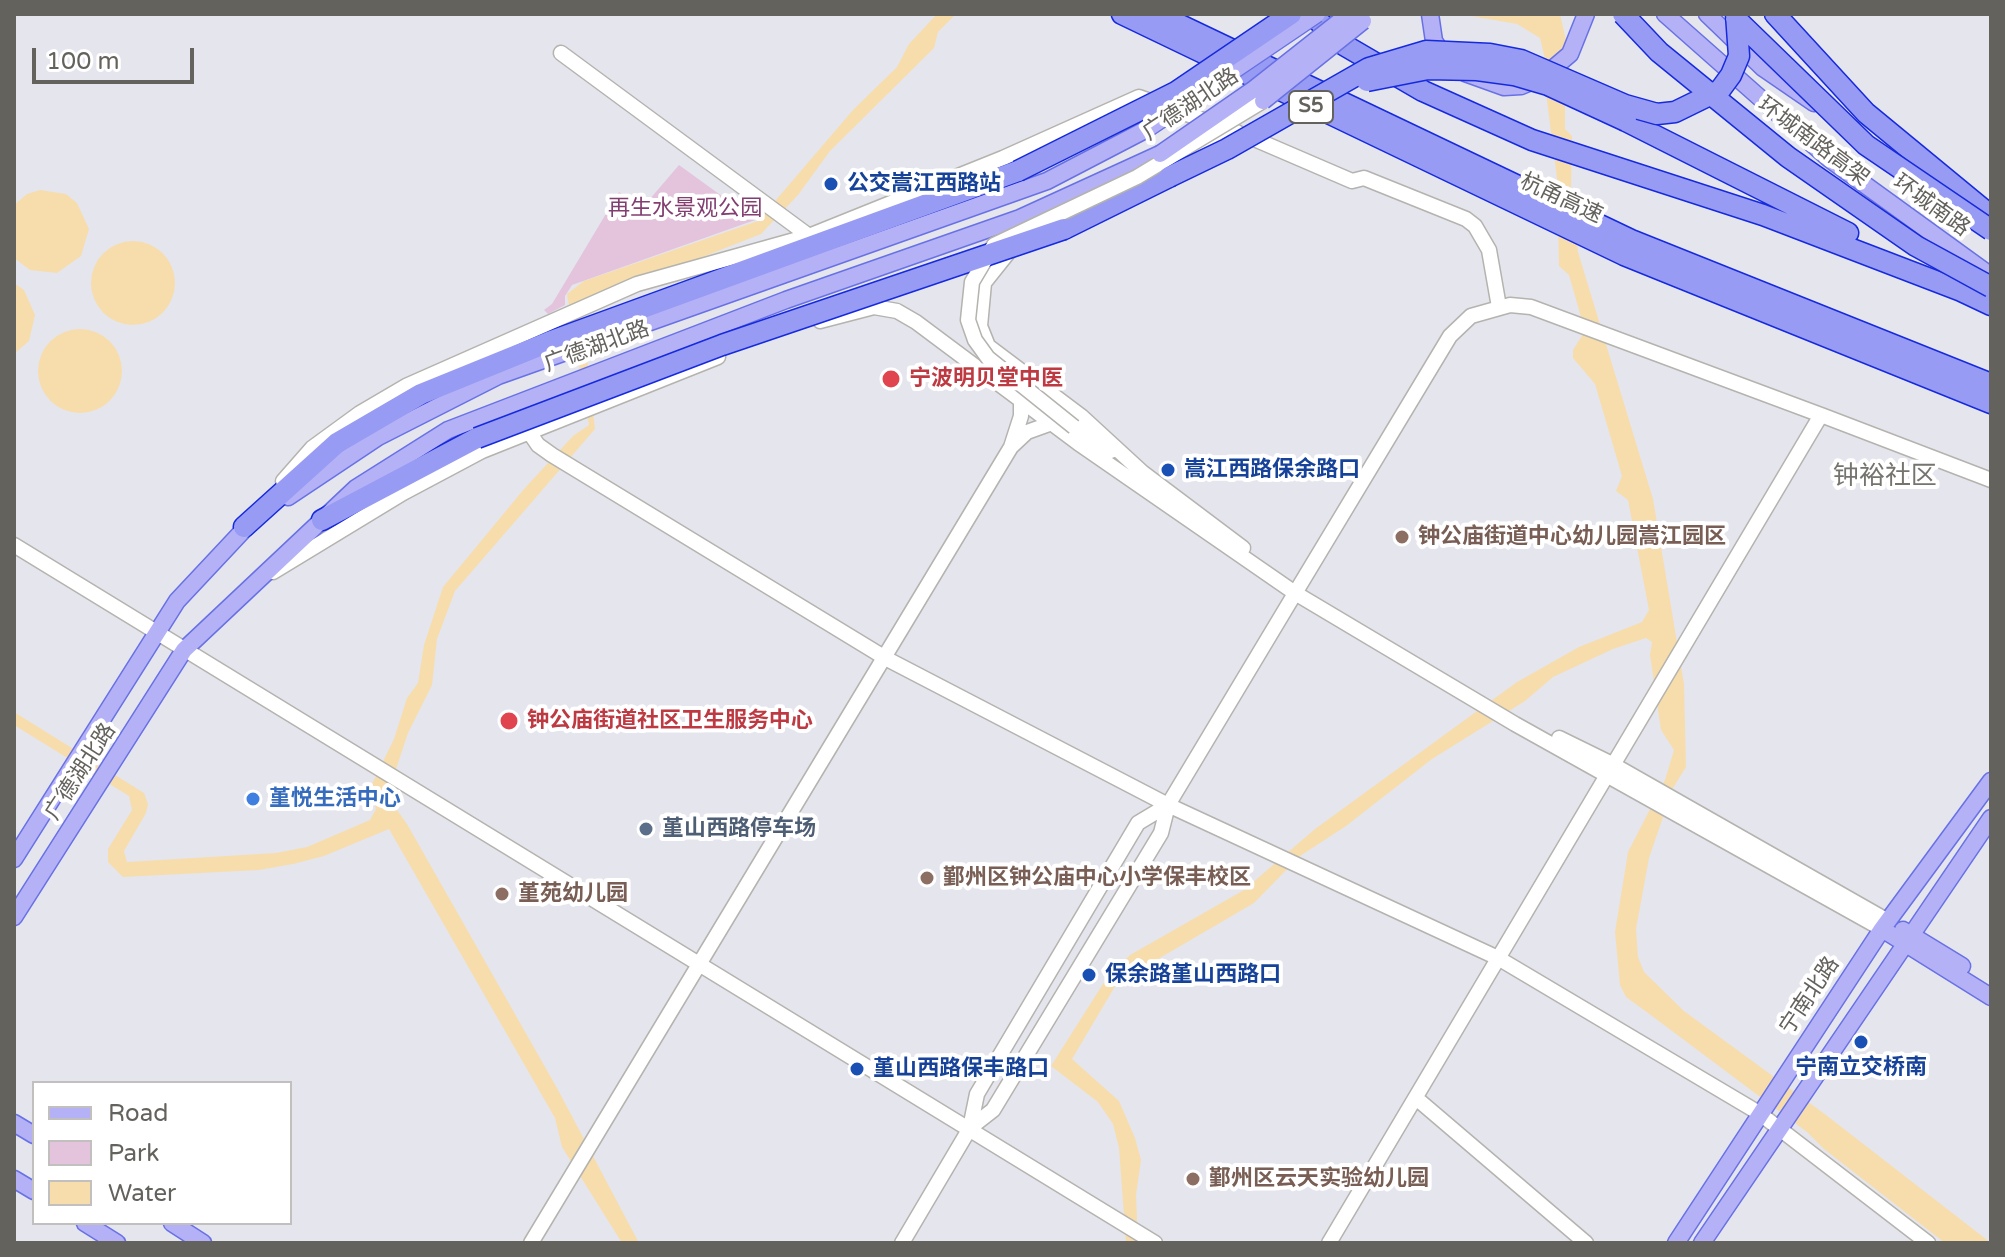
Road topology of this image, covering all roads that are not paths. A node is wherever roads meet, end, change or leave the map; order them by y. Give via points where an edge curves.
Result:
1 (1122, 14) edge
2 (1157, 14) edge
3 (1291, 14) edge
4 (1314, 14) edge
5 (1349, 14) edge
6 (1366, 14) edge
7 (1430, 14) edge
8 (1586, 14) edge
9 (1623, 14) edge
10 (1665, 14) edge
11 (1707, 14) edge
12 (1734, 14) edge
13 (1775, 14) edge
14 (561, 53) dead end
15 (1263, 101) joint
16 (1275, 120) junction
17 (1237, 132) junction
18 (1504, 189) junction
19 (1991, 216) edge
20 (1991, 222) edge
21 (1991, 230) edge
22 (809, 236) junction
23 (1627, 248) junction
24 (1991, 276) edge
25 (1991, 287) edge
26 (1964, 292) junction
27 (1991, 305) edge
28 (1499, 307) junction
29 (1991, 384) edge
30 (1021, 400) junction
31 (1991, 403) edge
32 (1821, 415) junction
33 (1052, 423) junction
34 (529, 432) junction
35 (1011, 447) junction
36 (1143, 473) junction
37 (1991, 480) edge
38 (322, 520) junction
39 (244, 527) junction
40 (14, 545) edge
41 (258, 581) junction
42 (1298, 589) junction
43 (157, 633) junction
44 (184, 650) junction
45 (887, 659) junction
46 (1609, 770) junction
47 (1991, 781) edge
48 (1168, 805) junction
49 (1991, 818) edge
50 (14, 859) edge
51 (14, 917) edge
52 (1885, 925) junction
53 (1907, 938) junction
54 (1498, 958) junction
55 (700, 965) junction
56 (1991, 984) edge
57 (1991, 997) edge
58 (1416, 1098) junction
59 (1760, 1111) junction
60 (14, 1123) edge
61 (1779, 1126) junction
62 (970, 1128) junction
63 (32, 1134) edge
64 (14, 1179) edge
65 (32, 1190) edge
66 (88, 1225) edge
67 (175, 1225) edge
68 (117, 1243) edge
69 (203, 1243) edge
70 (531, 1243) edge
71 (902, 1243) edge
72 (1155, 1243) edge
73 (1329, 1243) edge
74 (1585, 1243) edge
75 (1676, 1243) edge
76 (1702, 1243) edge
77 (1928, 1243) edge

1 - 18 highway, 杭甬高速 / S5
2 - 18 highway, 杭甬高速 / S5
3 - 39 highway, bridge via 1176,92 1018,171 421,394 337,443
4 - 26 highway, bridge via 1344,45 1423,91 1532,140 1792,225
4 - 39 main road, 广德湖北路, bridge via 1147,129 1047,181 498,376 378,437
5 - 38 main road, 广德湖北路, bridge via 1254,89 1128,171 1020,218 786,300 448,430 356,488
6 - 15 main road, bridge
7 - 8 main road, bridge via 1434,41 1448,61 1471,77 1504,87 1543,77 1570,54
9 - 25 highway, 环城南路高架, bridge via 1659,52 1788,157 1916,246
10 - 24 main road, 环城南路 via 1828,158
11 - 20 main road, 环城南路 via 1763,68
12 - 16 highway, bridge via 1739,56 1731,75 1720,90 1675,112 1657,114 1625,105 1521,60 1426,51 1369,68
12 - 21 highway, 环城南路高架, bridge via 1866,145
13 - 19 highway via 1866,113
14 - 22 street
15 - 36 street, bridge via 1137,177 994,245 972,282 968,320 988,358 1074,427
16 - 26 highway, bridge via 1376,78 1428,69 1514,75 1626,121
16 - 38 highway, bridge via 1064,229 722,345 477,438
17 - 22 street via 1139,97
17 - 28 street via 1475,226 1489,250
17 - 36 street via 1013,247 984,283 980,326 988,346 1081,416
18 - 23 highway, 杭甬高速 / S5
22 - 39 street via 637,284 406,386 312,448
23 - 29 highway, 杭甬高速 / S5
23 - 31 highway, 杭甬高速 / S5
26 - 27 highway
28 - 32 street via 1531,307
28 - 42 street via 1471,316 1450,336
30 - 33 street
30 - 34 street via 916,322 874,307 783,331
30 - 35 street
32 - 37 street
32 - 46 street
33 - 35 street via 1027,432
33 - 42 street via 1218,543
34 - 41 street via 403,493
34 - 45 street via 538,445 574,469
35 - 45 street
36 - 42 street
38 - 41 main road, 广德湖北路
39 - 43 main road, 广德湖北路 via 177,601
40 - 43 street
41 - 44 main road, 广德湖北路
42 - 46 street
42 - 46 street via 1464,695
42 - 48 street
43 - 44 street
43 - 50 main road, 广德湖北路
44 - 51 main road, 广德湖北路
44 - 55 street
45 - 48 street
45 - 55 street
46 - 52 street
46 - 52 street via 1681,819
46 - 54 street
47 - 52 main road, 宁南北路
48 - 54 street
48 - 62 street via 1161,833 993,1110
48 - 62 street via 1138,823 977,1094
49 - 53 main road
52 - 53 main road
52 - 59 main road, 宁南北路
53 - 56 main road
53 - 57 main road
53 - 61 main road
54 - 58 street
54 - 59 street
55 - 62 street
55 - 70 street
58 - 73 street
58 - 74 street
59 - 61 street
59 - 75 main road, 宁南北路
60 - 63 main road
61 - 76 main road
61 - 77 street
62 - 71 street
62 - 72 street
64 - 65 main road
66 - 68 main road
67 - 69 main road

